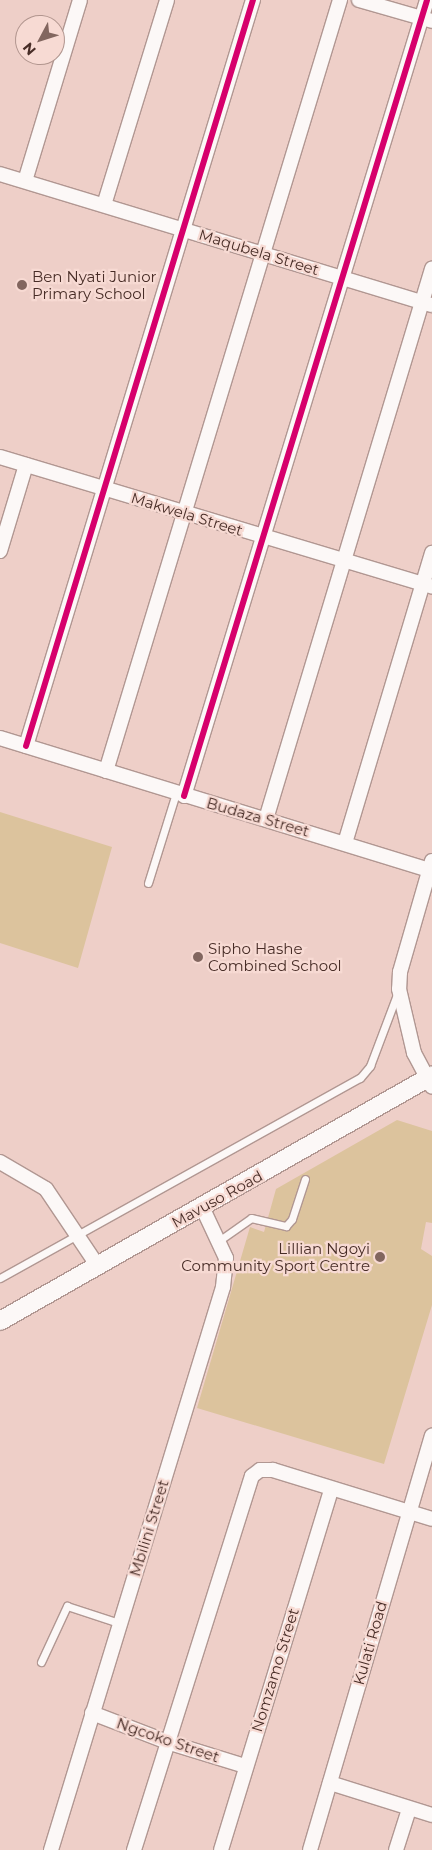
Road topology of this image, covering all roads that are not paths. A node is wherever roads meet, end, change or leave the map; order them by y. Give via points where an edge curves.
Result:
1 (80, 0) edge
2 (166, 0) edge
3 (253, 0) edge
4 (340, 0) edge
5 (359, 0) edge
6 (427, 0) edge
7 (427, 19) edge
8 (1, 176) edge
9 (25, 181) junction
10 (104, 205) junction
11 (184, 229) junction
12 (263, 253) junction
13 (432, 269) edge
14 (343, 277) junction
15 (427, 303) edge
16 (0, 457) edge
17 (26, 465) junction
18 (105, 489) junction
19 (183, 514) junction
20 (262, 537) junction
21 (0, 551) edge
22 (432, 553) edge
23 (343, 560) junction
24 (427, 586) edge
25 (0, 738) edge
26 (26, 746) junction
27 (106, 771) junction
28 (180, 794) junction
29 (266, 819) junction
30 (345, 843) junction
31 (431, 865) edge
32 (148, 883) dead end
33 (399, 990) junction
34 (430, 1080) edge
35 (0, 1162) edge
36 (305, 1179) dead end
37 (202, 1208) junction
38 (80, 1235) junction
39 (220, 1240) junction
40 (97, 1265) junction
41 (0, 1278) edge
42 (0, 1321) edge
43 (432, 1436) edge
44 (331, 1490) junction
45 (408, 1510) junction
46 (432, 1518) edge
47 (120, 1624) junction
48 (41, 1662) dead end
49 (92, 1713) junction
50 (167, 1742) junction
51 (245, 1766) junction
52 (330, 1783) junction
53 (409, 1809) junction
54 (432, 1815) edge
55 (52, 1850) edge
56 (134, 1850) edge
57 (221, 1850) edge
58 (310, 1850) edge
59 (396, 1850) edge

1 - 9 street
2 - 10 street
3 - 11 street
4 - 12 street
5 - 7 street
6 - 7 street
7 - 14 street
8 - 9 street, Maqubela Street
9 - 10 street, Maqubela Street
10 - 11 street, Maqubela Street
11 - 12 street, Maqubela Street
11 - 18 street
12 - 14 street, Maqubela Street
12 - 19 street
13 - 15 street
14 - 15 street, Maqubela Street
14 - 20 street
15 - 23 street
16 - 17 street, Makwela Street
17 - 18 street, Makwela Street
17 - 21 street
18 - 19 street, Makwela Street
18 - 26 street
19 - 20 street, Makwela Street
19 - 27 street
20 - 23 street, Makwela Street
20 - 28 street
22 - 24 street
23 - 24 street, Makwela Street
23 - 29 street
24 - 30 street
25 - 26 street, Budaza Street
26 - 27 street, Budaza Street
27 - 28 street, Budaza Street
28 - 29 street, Budaza Street
28 - 32 lane
29 - 30 street, Budaza Street
30 - 31 street, Budaza Street
31 - 33 street via 400,972
33 - 34 street via 407,1032
33 - 38 lane via 370,1066 360,1078 141,1197
34 - 37 street, Mavuso Road
35 - 38 street via 46,1189
36 - 39 lane via 292,1219 286,1226 251,1218
37 - 39 street, Mbilini Street
37 - 40 street, Mavuso Road
38 - 40 street
38 - 41 lane
39 - 47 street, Mbilini Street via 226,1258 223,1287
40 - 42 street, Mavuso Road
43 - 45 street, Kulati Road
44 - 45 street
44 - 50 street via 266,1469 256,1472 248,1482
44 - 51 street, Nomzamo Street
45 - 46 street
45 - 52 street, Kulati Road
47 - 48 lane via 67,1606
47 - 49 street, Mbilini Street
49 - 50 street, Ngcoko Street
49 - 55 street, Mbilini Street
50 - 51 street, Ngcoko Street
50 - 56 street
51 - 57 street, Nomzamo Street
52 - 53 street
52 - 58 street, Kulati Road
53 - 54 street
53 - 59 street

